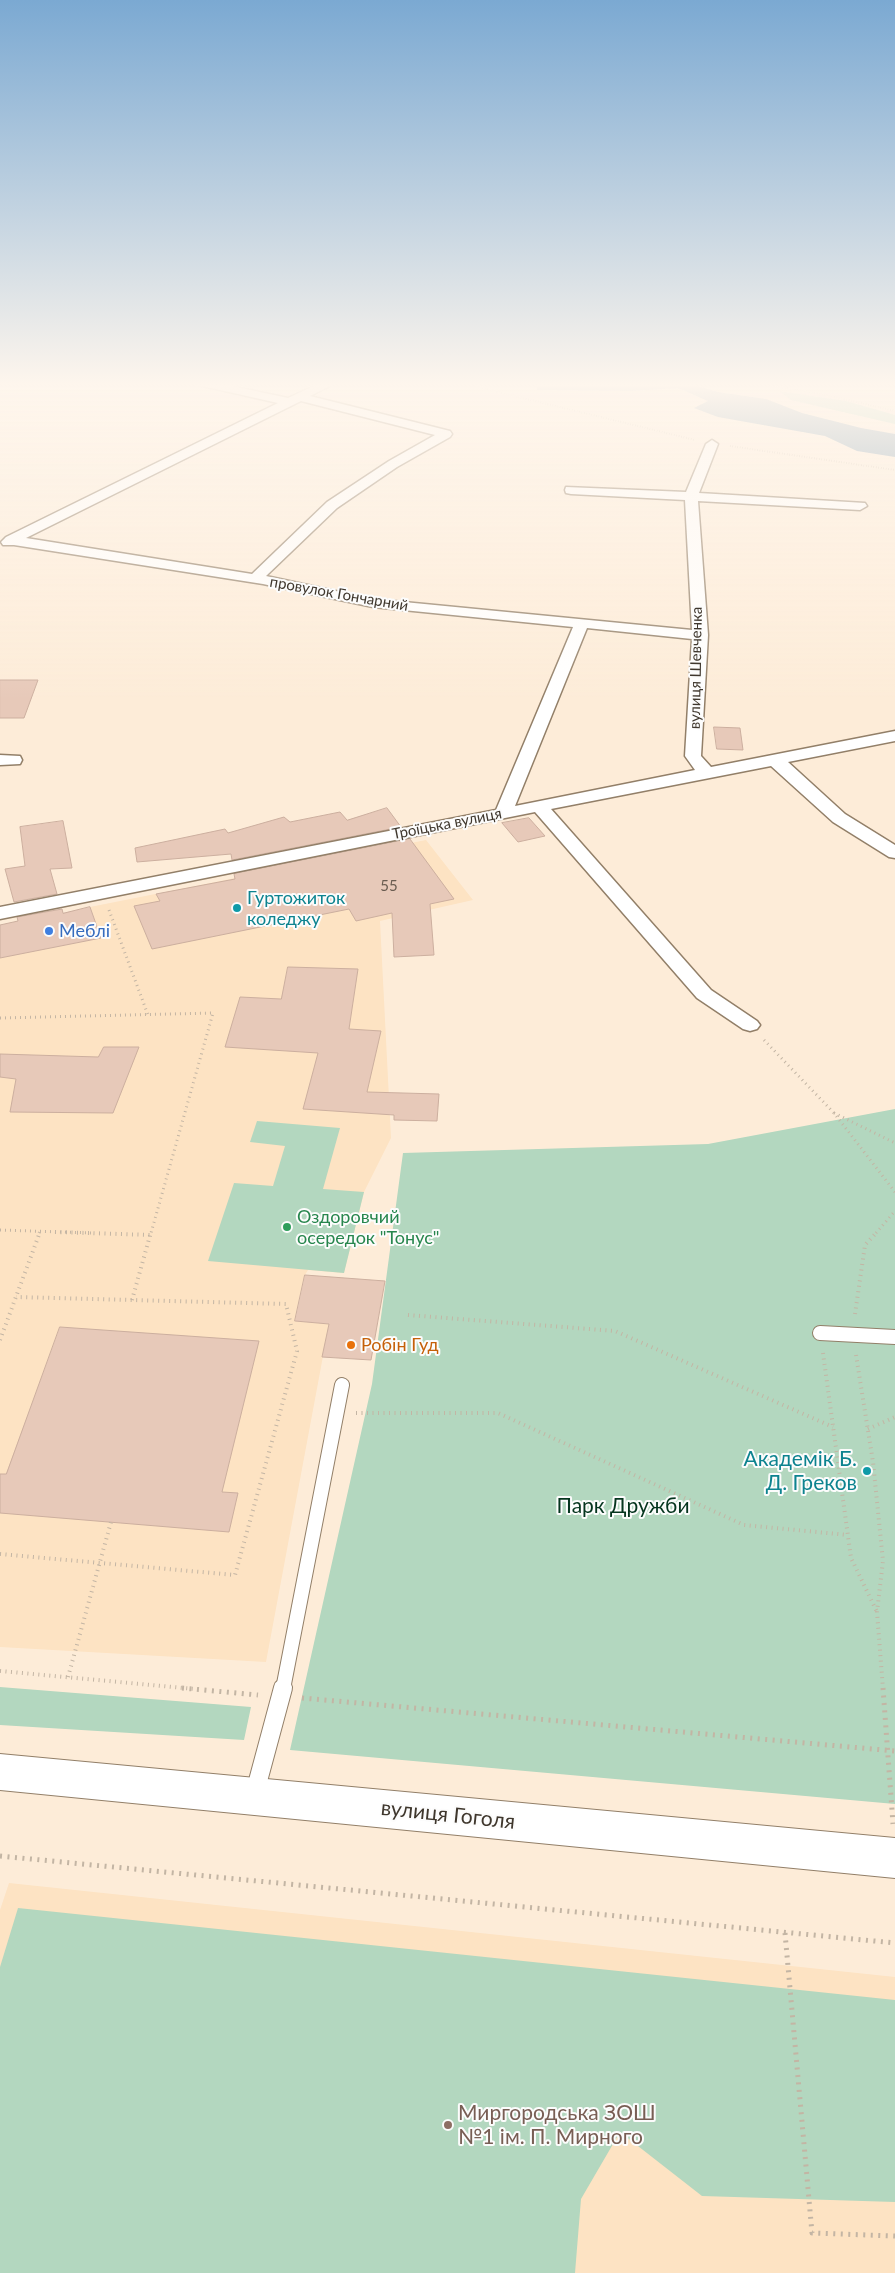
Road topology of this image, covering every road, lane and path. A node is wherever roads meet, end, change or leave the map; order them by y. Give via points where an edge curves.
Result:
1 (116, 488) edge
2 (358, 488) edge
3 (693, 488) edge
4 (571, 490) dead end
5 (690, 496) junction
6 (860, 506) dead end
7 (5, 543) edge
8 (255, 579) junction
9 (582, 624) junction
10 (700, 635) junction
11 (895, 736) edge
12 (774, 759) junction
13 (706, 773) junction
14 (539, 806) junction
15 (503, 813) junction
16 (895, 853) edge
17 (106, 903) dead end
18 (0, 913) edge
19 (148, 1015) junction
20 (0, 1018) edge
21 (750, 1025) joint
22 (834, 1112) junction
23 (895, 1143) edge
24 (895, 1192) edge
25 (895, 1211) edge
26 (0, 1230) edge
27 (40, 1232) junction
28 (152, 1235) junction
29 (16, 1296) junction
30 (132, 1300) junction
31 (408, 1315) dead end
32 (820, 1333) joint
33 (852, 1333) junction
34 (895, 1337) edge
35 (0, 1340) edge
36 (342, 1385) dead end
37 (336, 1413) junction
38 (895, 1417) edge
39 (833, 1427) junction
40 (868, 1429) junction
41 (111, 1522) dead end
42 (848, 1535) junction
43 (0, 1554) edge
44 (99, 1564) junction
45 (877, 1612) junction
46 (0, 1671) edge
47 (68, 1677) junction
48 (281, 1697) junction
49 (888, 1751) junction
50 (895, 1751) edge
51 (0, 1772) edge
52 (254, 1796) junction
53 (894, 1843) edge
54 (0, 1856) edge
55 (785, 1933) junction
56 (895, 1943) edge
57 (895, 2236) edge

1 - 7 street
2 - 8 street via 332,505
3 - 5 street, вулиця Шевченка
4 - 5 street
5 - 6 street
5 - 10 street, вулиця Шевченка
7 - 8 street, провулок Гончарний
8 - 9 street, провулок Гончарний via 373,603
9 - 10 street, провулок Гончарний
9 - 15 street
10 - 13 street, вулиця Шевченка via 693,756
11 - 12 street, Троїцька вулиця
12 - 13 street, Троїцька вулиця
12 - 16 street via 839,818
13 - 14 street, Троїцька вулиця
14 - 15 street, Троїцька вулиця
14 - 21 street via 704,994
15 - 18 street, Троїцька вулиця
17 - 19 path
19 - 20 path
19 - 28 path via 214,1013
21 - 22 path
22 - 23 path
22 - 24 path
25 - 33 path via 865,1245
26 - 27 path
27 - 28 path
27 - 29 path
28 - 30 path
29 - 30 path
29 - 35 path
30 - 44 path via 286,1304 297,1351 235,1575
31 - 39 path via 615,1331
32 - 33 lane
32 - 39 path
33 - 34 lane
33 - 40 path
36 - 37 lane
37 - 42 path via 498,1413 744,1525
37 - 48 lane
38 - 40 path
39 - 42 path
40 - 45 path via 884,1561
41 - 44 path
42 - 45 path via 851,1558
43 - 44 path
44 - 47 path
45 - 49 path
46 - 47 path
47 - 48 path
48 - 49 path
48 - 52 lane
49 - 50 path
49 - 53 path
51 - 52 street, вулиця Гоголя
52 - 53 street, вулиця Гоголя
54 - 55 path
55 - 56 path
55 - 57 path via 812,2233

